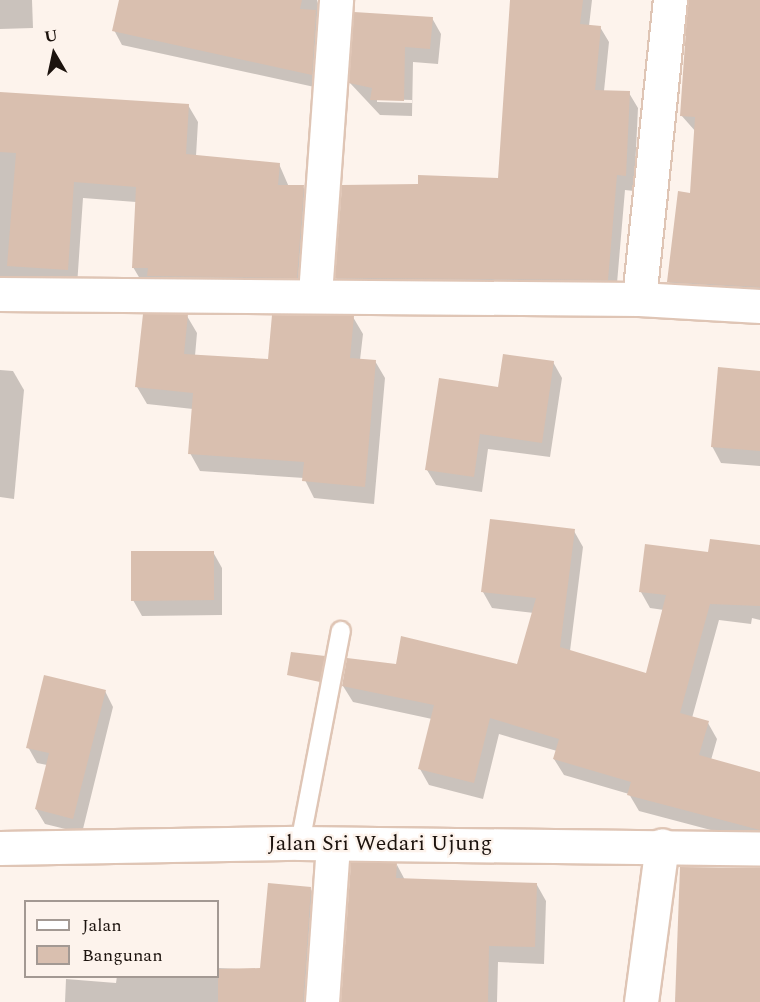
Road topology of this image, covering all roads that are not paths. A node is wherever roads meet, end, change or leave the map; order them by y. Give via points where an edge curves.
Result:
1 (336, 0) edge
2 (670, 0) edge
3 (0, 294) edge
4 (315, 294) junction
5 (639, 298) junction
6 (760, 306) edge
7 (341, 631) dead end
8 (300, 843) junction
9 (333, 845) junction
10 (662, 845) junction
11 (0, 848) edge
12 (760, 849) edge
13 (322, 1002) edge
14 (641, 1002) edge

1 - 4 street
2 - 5 street
3 - 4 street
4 - 5 street
5 - 6 street
7 - 8 lane
8 - 9 street, Jalan Sri Wedari Ujung
8 - 11 street, Jalan Sri Wedari Ujung
9 - 10 street, Jalan Sri Wedari Ujung
9 - 13 street
10 - 12 street, Jalan Sri Wedari Ujung
10 - 14 street

